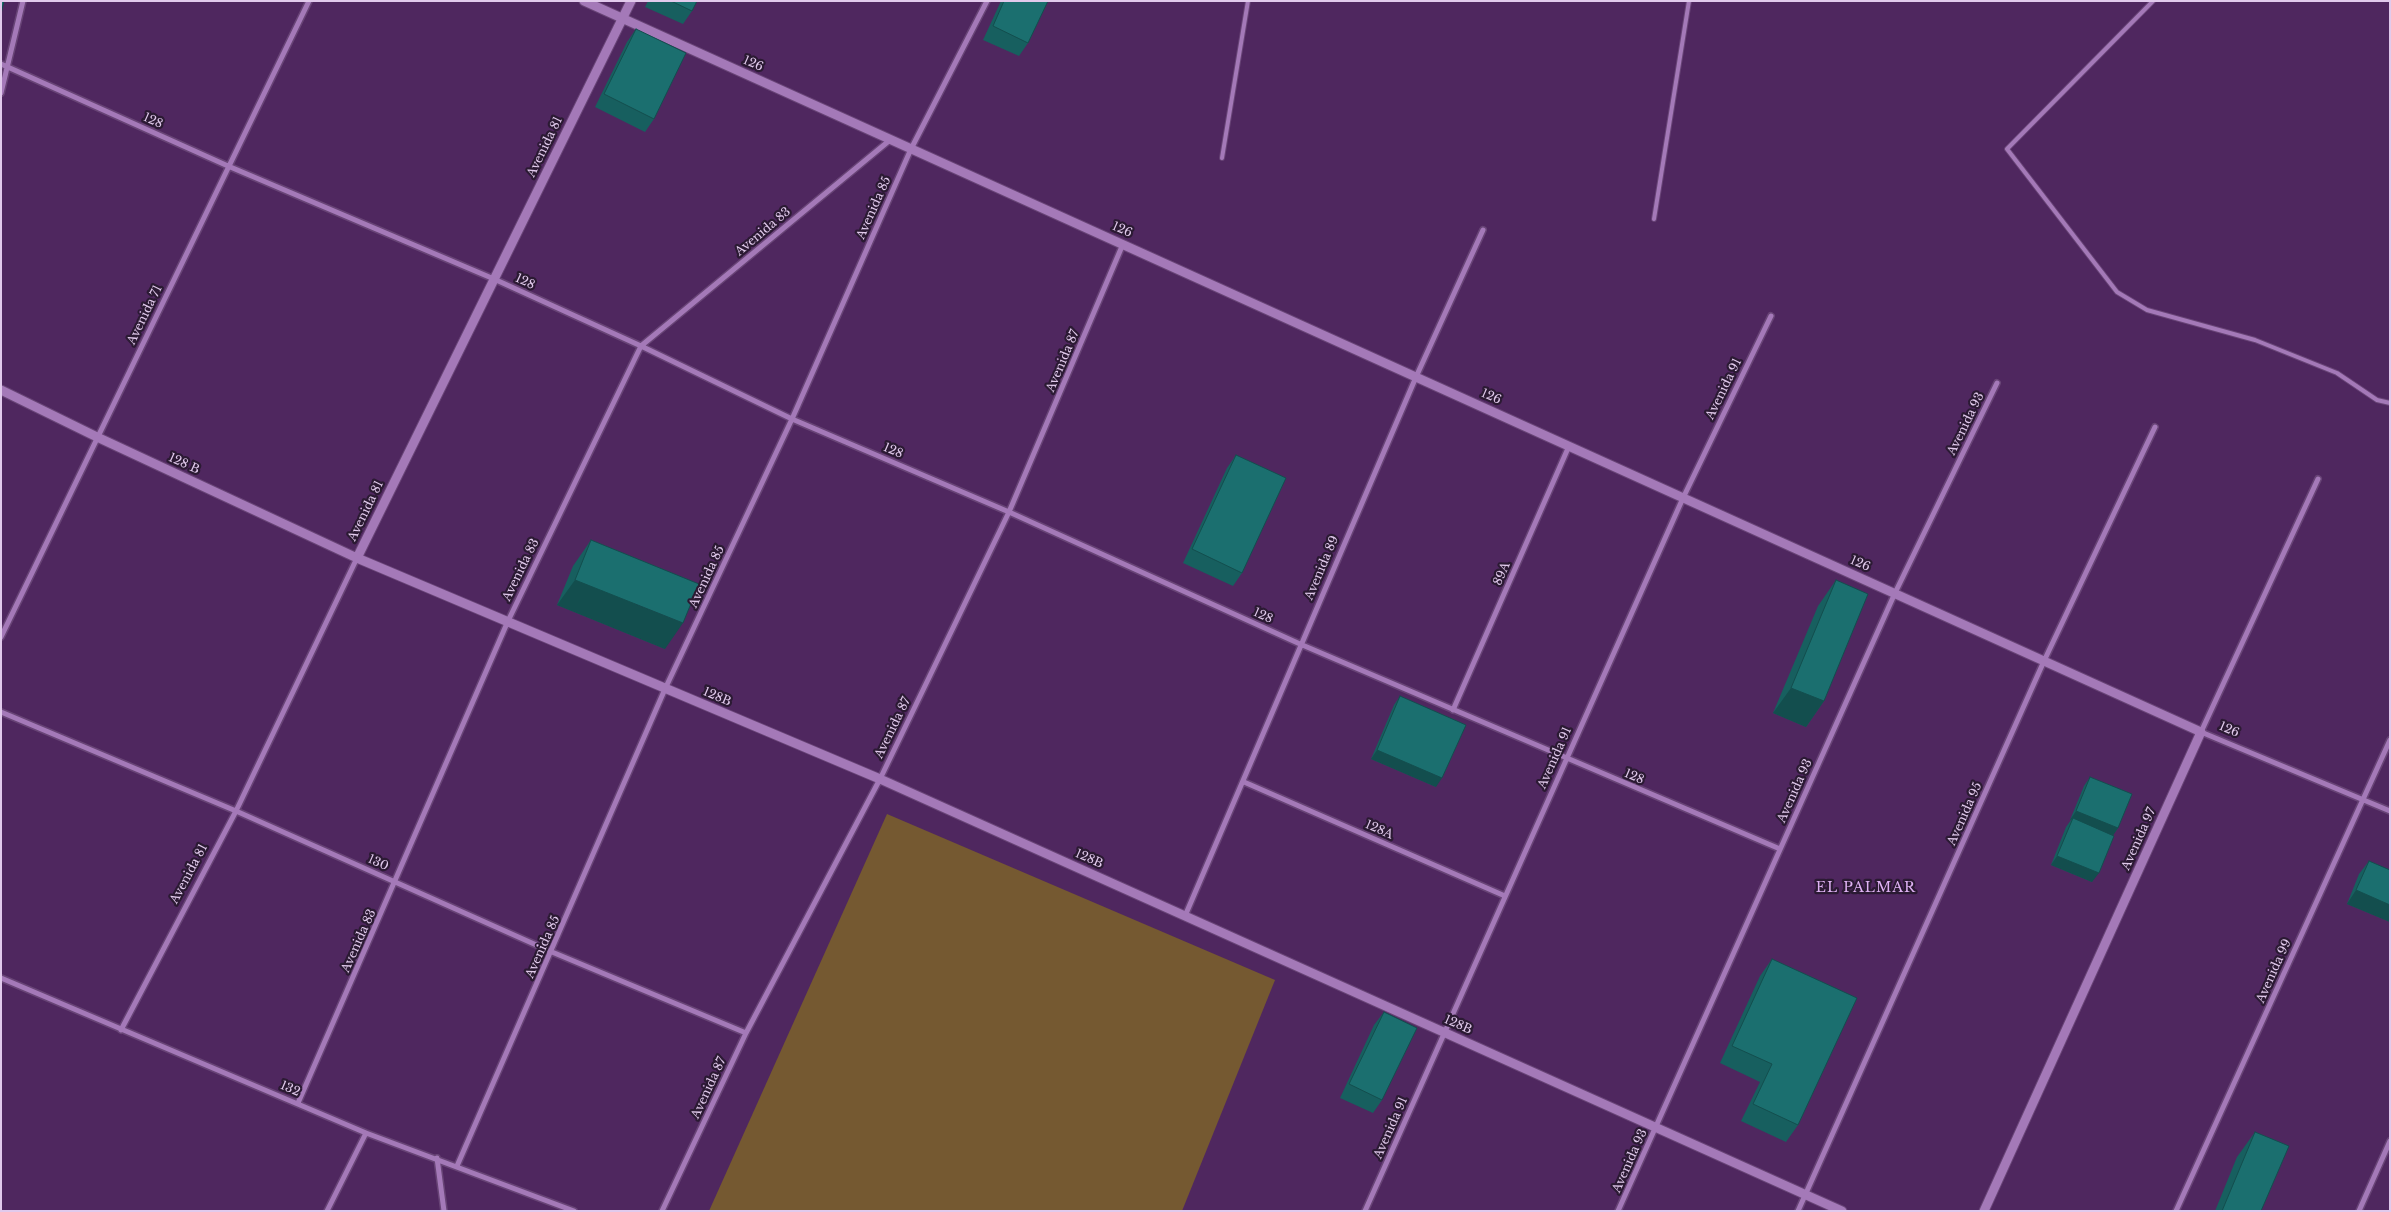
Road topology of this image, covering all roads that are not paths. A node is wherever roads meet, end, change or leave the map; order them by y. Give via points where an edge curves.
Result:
1 (23, 1) edge
2 (308, 1) edge
3 (584, 1) edge
4 (631, 1) edge
5 (987, 1) edge
6 (1248, 1) edge
7 (1689, 1) edge
8 (2153, 1) edge
9 (622, 18) junction
10 (1, 64) edge
11 (8, 66) junction
12 (1, 93) edge
13 (890, 140) junction
14 (911, 149) junction
15 (1222, 158) dead end
16 (228, 166) junction
17 (1654, 219) dead end
18 (1483, 230) dead end
19 (1123, 244) junction
20 (494, 279) junction
21 (1771, 316) dead end
22 (641, 346) junction
23 (1416, 377) junction
24 (1997, 383) dead end
25 (1, 390) edge
26 (2390, 403) edge
27 (792, 420) junction
28 (2155, 427) dead end
29 (96, 438) junction
30 (1569, 446) junction
31 (2318, 479) dead end
32 (1683, 498) junction
33 (1009, 512) junction
34 (357, 558) junction
35 (1894, 593) junction
36 (508, 621) junction
37 (1, 637) edge
38 (1300, 644) junction
39 (2044, 661) junction
40 (665, 689) junction
41 (1453, 710) junction
42 (1, 712) edge
43 (2201, 732) junction
44 (2390, 740) edge
45 (1566, 758) junction
46 (880, 778) junction
47 (1244, 782) junction
48 (2362, 800) junction
49 (236, 811) junction
50 (2390, 812) edge
51 (1780, 849) junction
52 (396, 882) junction
53 (1505, 896) junction
54 (1185, 916) junction
55 (552, 952) junction
56 (1, 978) edge
57 (121, 1030) junction
58 (1443, 1032) junction
59 (746, 1033) junction
60 (298, 1103) junction
61 (1656, 1126) junction
62 (366, 1133) junction
63 (2390, 1141) edge
64 (437, 1158) junction
65 (457, 1166) junction
66 (1806, 1193) junction
67 (327, 1211) edge
68 (444, 1211) edge
69 (574, 1211) edge
70 (662, 1211) edge
71 (1365, 1211) edge
72 (1618, 1211) edge
73 (1798, 1211) edge
74 (1842, 1211) edge
75 (1984, 1211) edge
76 (2176, 1211) edge
77 (2360, 1211) edge

1 - 11 street
2 - 16 street, Avenida 71
3 - 9 street, 126
4 - 9 street, Avenida 81
5 - 14 street, Avenida 85
6 - 15 lane
7 - 17 lane
8 - 26 lane via 2006,149 2116,292 2147,310 2255,340 2338,374 2377,400
9 - 13 street, 126
9 - 20 street, Avenida 81
10 - 11 street, 128
11 - 12 street
11 - 16 street, 128
13 - 14 street, 126
13 - 22 street, Avenida 83
14 - 19 street, 126
14 - 27 street, Avenida 85
16 - 20 street, 128
16 - 29 street, Avenida 71
18 - 23 street, Avenida 89
19 - 23 street, 126
19 - 33 street, Avenida 87
20 - 22 street, 128
20 - 34 street, Avenida 81
21 - 32 street, Avenida 91
22 - 27 street, 128
22 - 36 street, Avenida 83
23 - 30 street, 126
23 - 38 street, Avenida 89
24 - 35 street, Avenida 93
25 - 29 street, 128 B
27 - 33 street, 128
27 - 40 street, Avenida 85
28 - 39 street, Avenida 95
29 - 34 street, 128 B
29 - 37 street, Avenida 71
30 - 32 street, 126
30 - 41 street, 89A
31 - 43 street, Avenida 97
32 - 35 street, 126
32 - 45 street, Avenida 91
33 - 38 street, 128
33 - 46 street, Avenida 87
34 - 36 street, 128B
34 - 49 street, Avenida 81
35 - 39 street, 126
35 - 51 street, Avenida 93
36 - 40 street, 128B
36 - 52 street, Avenida 83
38 - 41 street, 128
38 - 47 street, Avenida 89
39 - 43 street, 126
39 - 66 street, Avenida 95
40 - 46 street, 128B
40 - 55 street, Avenida 85
41 - 45 street, 128
42 - 49 street, 130
43 - 48 street, 126
43 - 75 street, Avenida 97
44 - 48 street, Avenida 99
45 - 51 street, 128
45 - 53 street, Avenida 91
46 - 54 street, 128B
46 - 59 street, Avenida 87
47 - 53 street, 128A
47 - 54 street, Avenida 89
48 - 50 street, 126
48 - 76 street, Avenida 99
49 - 52 street, 130
49 - 57 street, Avenida 81
51 - 61 street, Avenida 93
52 - 55 street, 130
52 - 60 street, Avenida 83
53 - 58 street, Avenida 91
54 - 58 street, 128B
55 - 59 street, 130
55 - 65 street, Avenida 85
56 - 57 street, 132
57 - 60 street, 132
58 - 61 street, 128B
58 - 71 street, Avenida 91
59 - 70 street, Avenida 87
60 - 62 street, 132
61 - 66 street, 128B
61 - 72 street, Avenida 93
62 - 64 street, 132
62 - 67 street
63 - 77 street
64 - 65 street, 132
64 - 68 street
65 - 69 street, 132
66 - 73 street, Avenida 95
66 - 74 street

